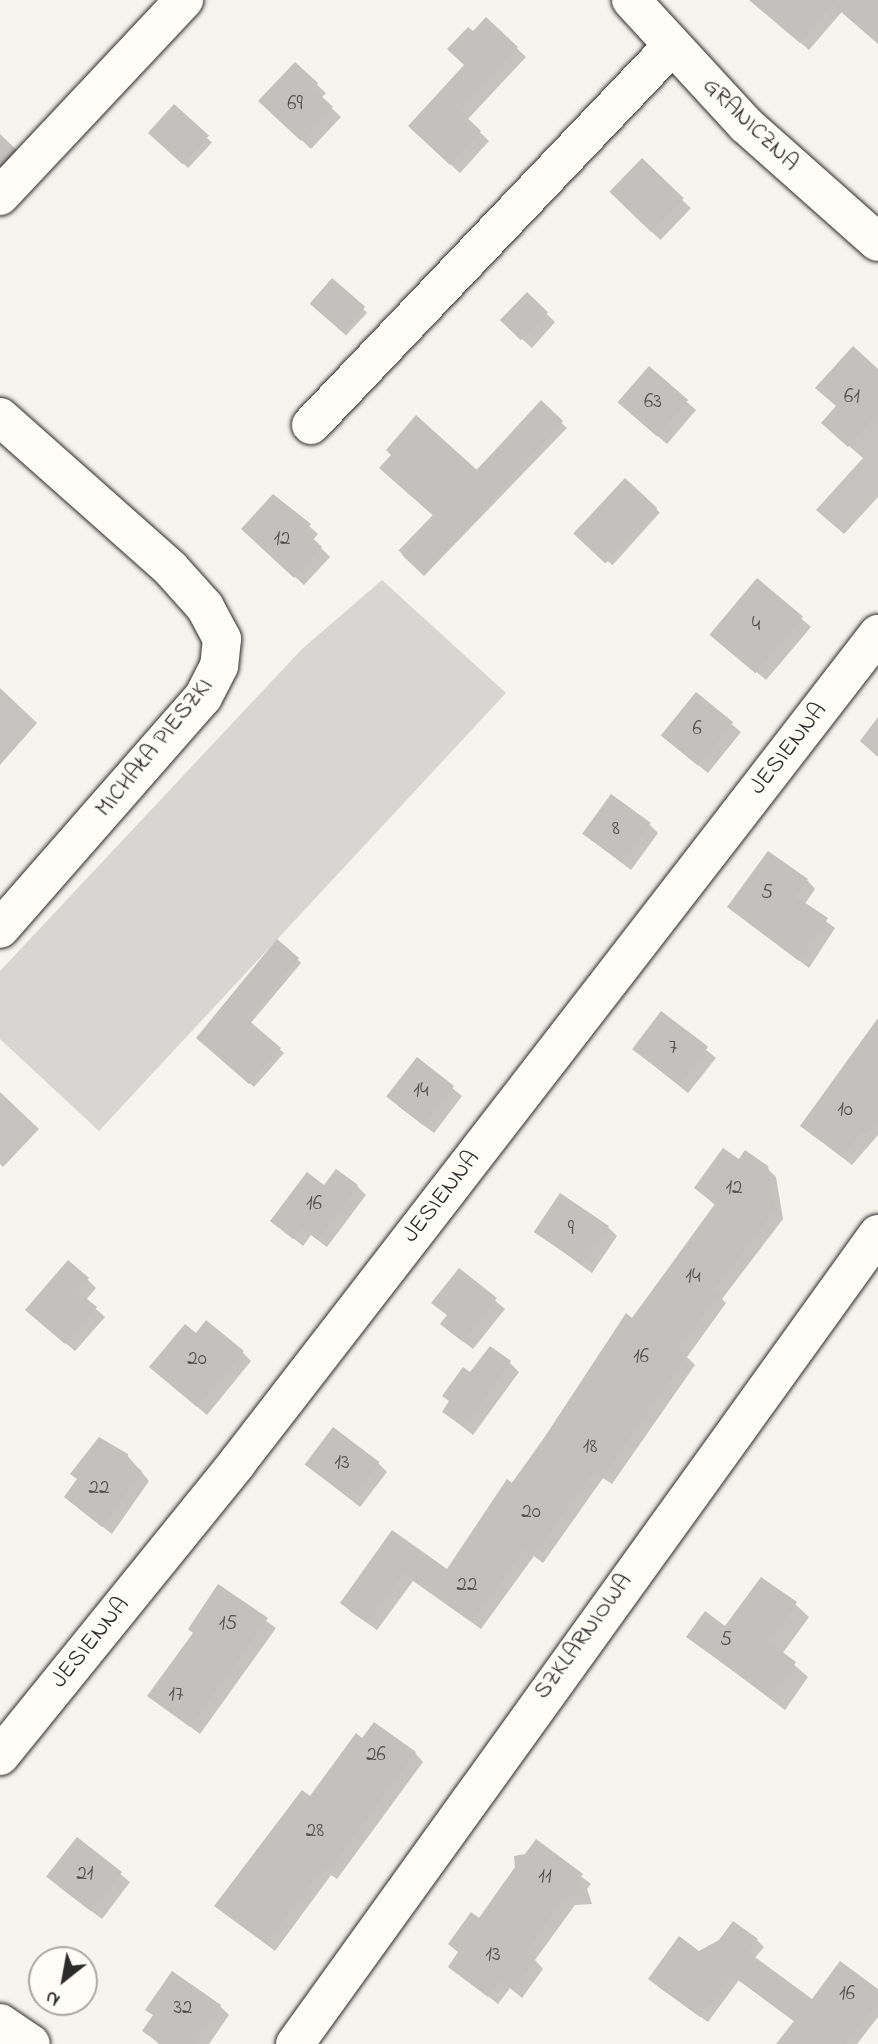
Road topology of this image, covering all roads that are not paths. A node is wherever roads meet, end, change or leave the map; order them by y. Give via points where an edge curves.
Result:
1 (184, 0) edge
2 (631, 0) edge
3 (672, 46) junction
4 (0, 195) edge
5 (878, 242) edge
6 (0, 417) edge
7 (311, 425) dead end
8 (878, 634) edge
9 (0, 929) edge
10 (878, 1234) edge
11 (0, 1756) edge
12 (0, 2022) edge
13 (31, 2044) edge
14 (295, 2044) edge

1 - 4 street
2 - 3 street, GRANICZNA
3 - 5 street, GRANICZNA via 746,125
3 - 7 street
6 - 9 street, MICHAŁA PIESZKI via 171,569 205,607 222,639 219,666 203,697
8 - 11 street, JESIENNA via 237,1463
10 - 14 street, SZKLARNIOWA
12 - 13 street

